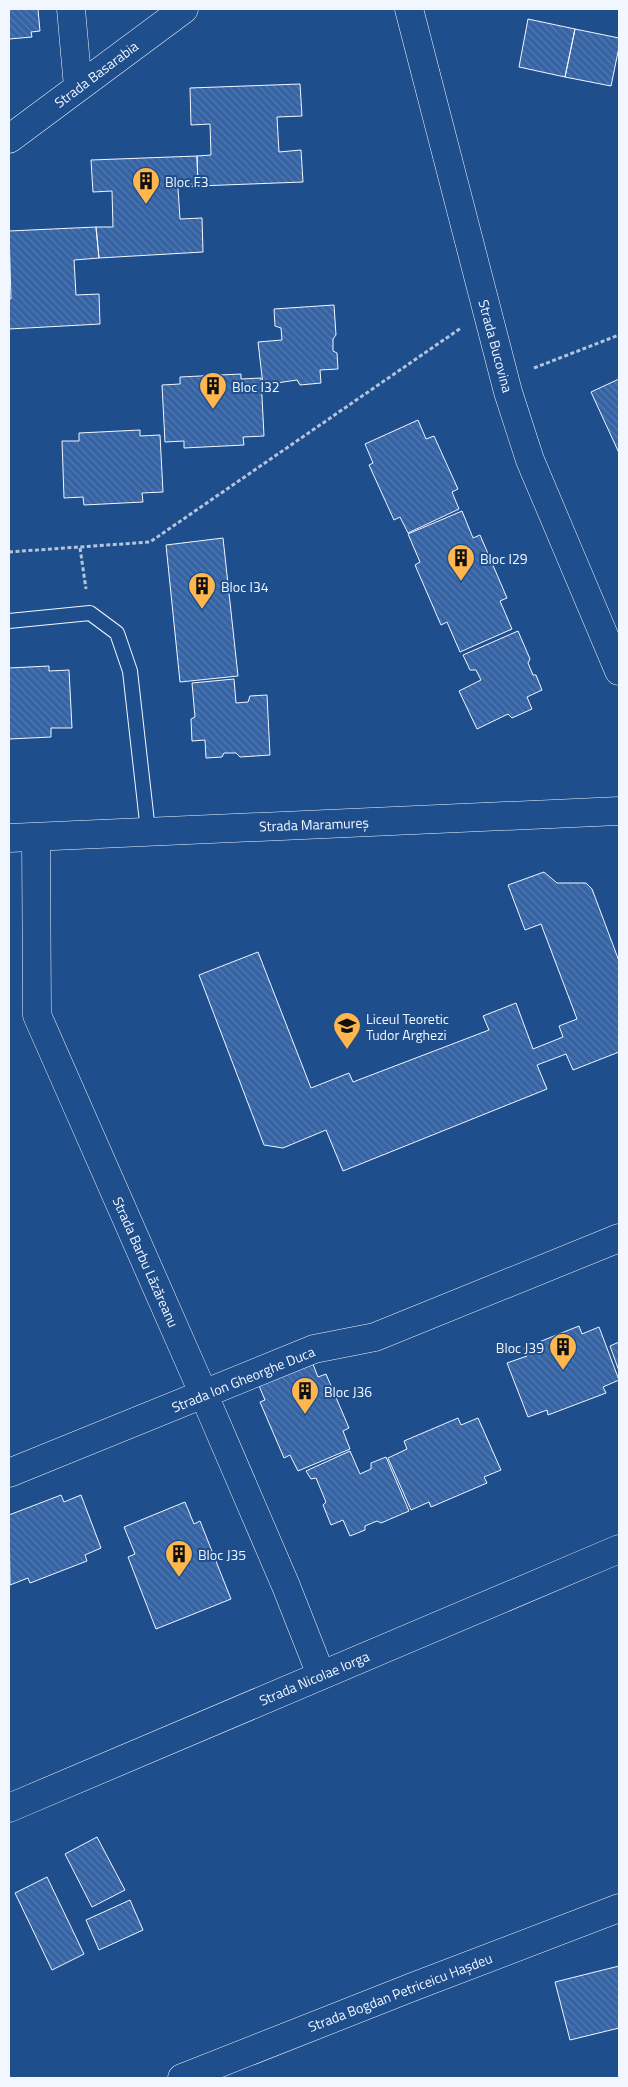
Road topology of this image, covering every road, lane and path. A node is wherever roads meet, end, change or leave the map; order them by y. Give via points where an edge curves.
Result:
1 (71, 9) edge
2 (184, 9) edge
3 (409, 9) edge
4 (78, 87) junction
5 (9, 139) edge
6 (486, 311) junction
7 (619, 335) edge
8 (505, 379) junction
9 (80, 548) junction
10 (9, 552) edge
11 (90, 613) junction
12 (9, 621) edge
13 (619, 671) edge
14 (619, 811) edge
15 (148, 832) junction
16 (36, 837) junction
17 (9, 838) edge
18 (619, 1238) edge
19 (204, 1395) junction
20 (9, 1473) edge
21 (619, 1549) edge
22 (321, 1675) junction
23 (9, 1808) edge
24 (619, 1908) edge
25 (182, 2078) edge

1 - 4 street
2 - 4 street, Strada Basarabia
3 - 6 street, Strada Bucovina
4 - 5 street, Strada Basarabia
6 - 8 street, Strada Bucovina
6 - 9 path via 150,542
7 - 8 path
8 - 13 street, Strada Bucovina via 530,460
9 - 10 path
9 - 11 path
11 - 12 lane
11 - 15 lane via 117,633 130,671
14 - 15 street, Strada Maramureș
15 - 16 street, Strada Maramureș
16 - 17 street, Strada Maramureș
16 - 19 street, Strada Barbu Lăzăreanu via 37,1015
18 - 19 street, Strada Ion Gheorghe Duca via 375,1337 314,1349
19 - 20 street, Strada Ion Gheorghe Duca
19 - 22 street, Strada Barbu Lăzăreanu
21 - 22 street, Strada Nicolae Iorga
22 - 23 street, Strada Nicolae Iorga
24 - 25 street, Strada Bogdan Petriceicu Hașdeu

